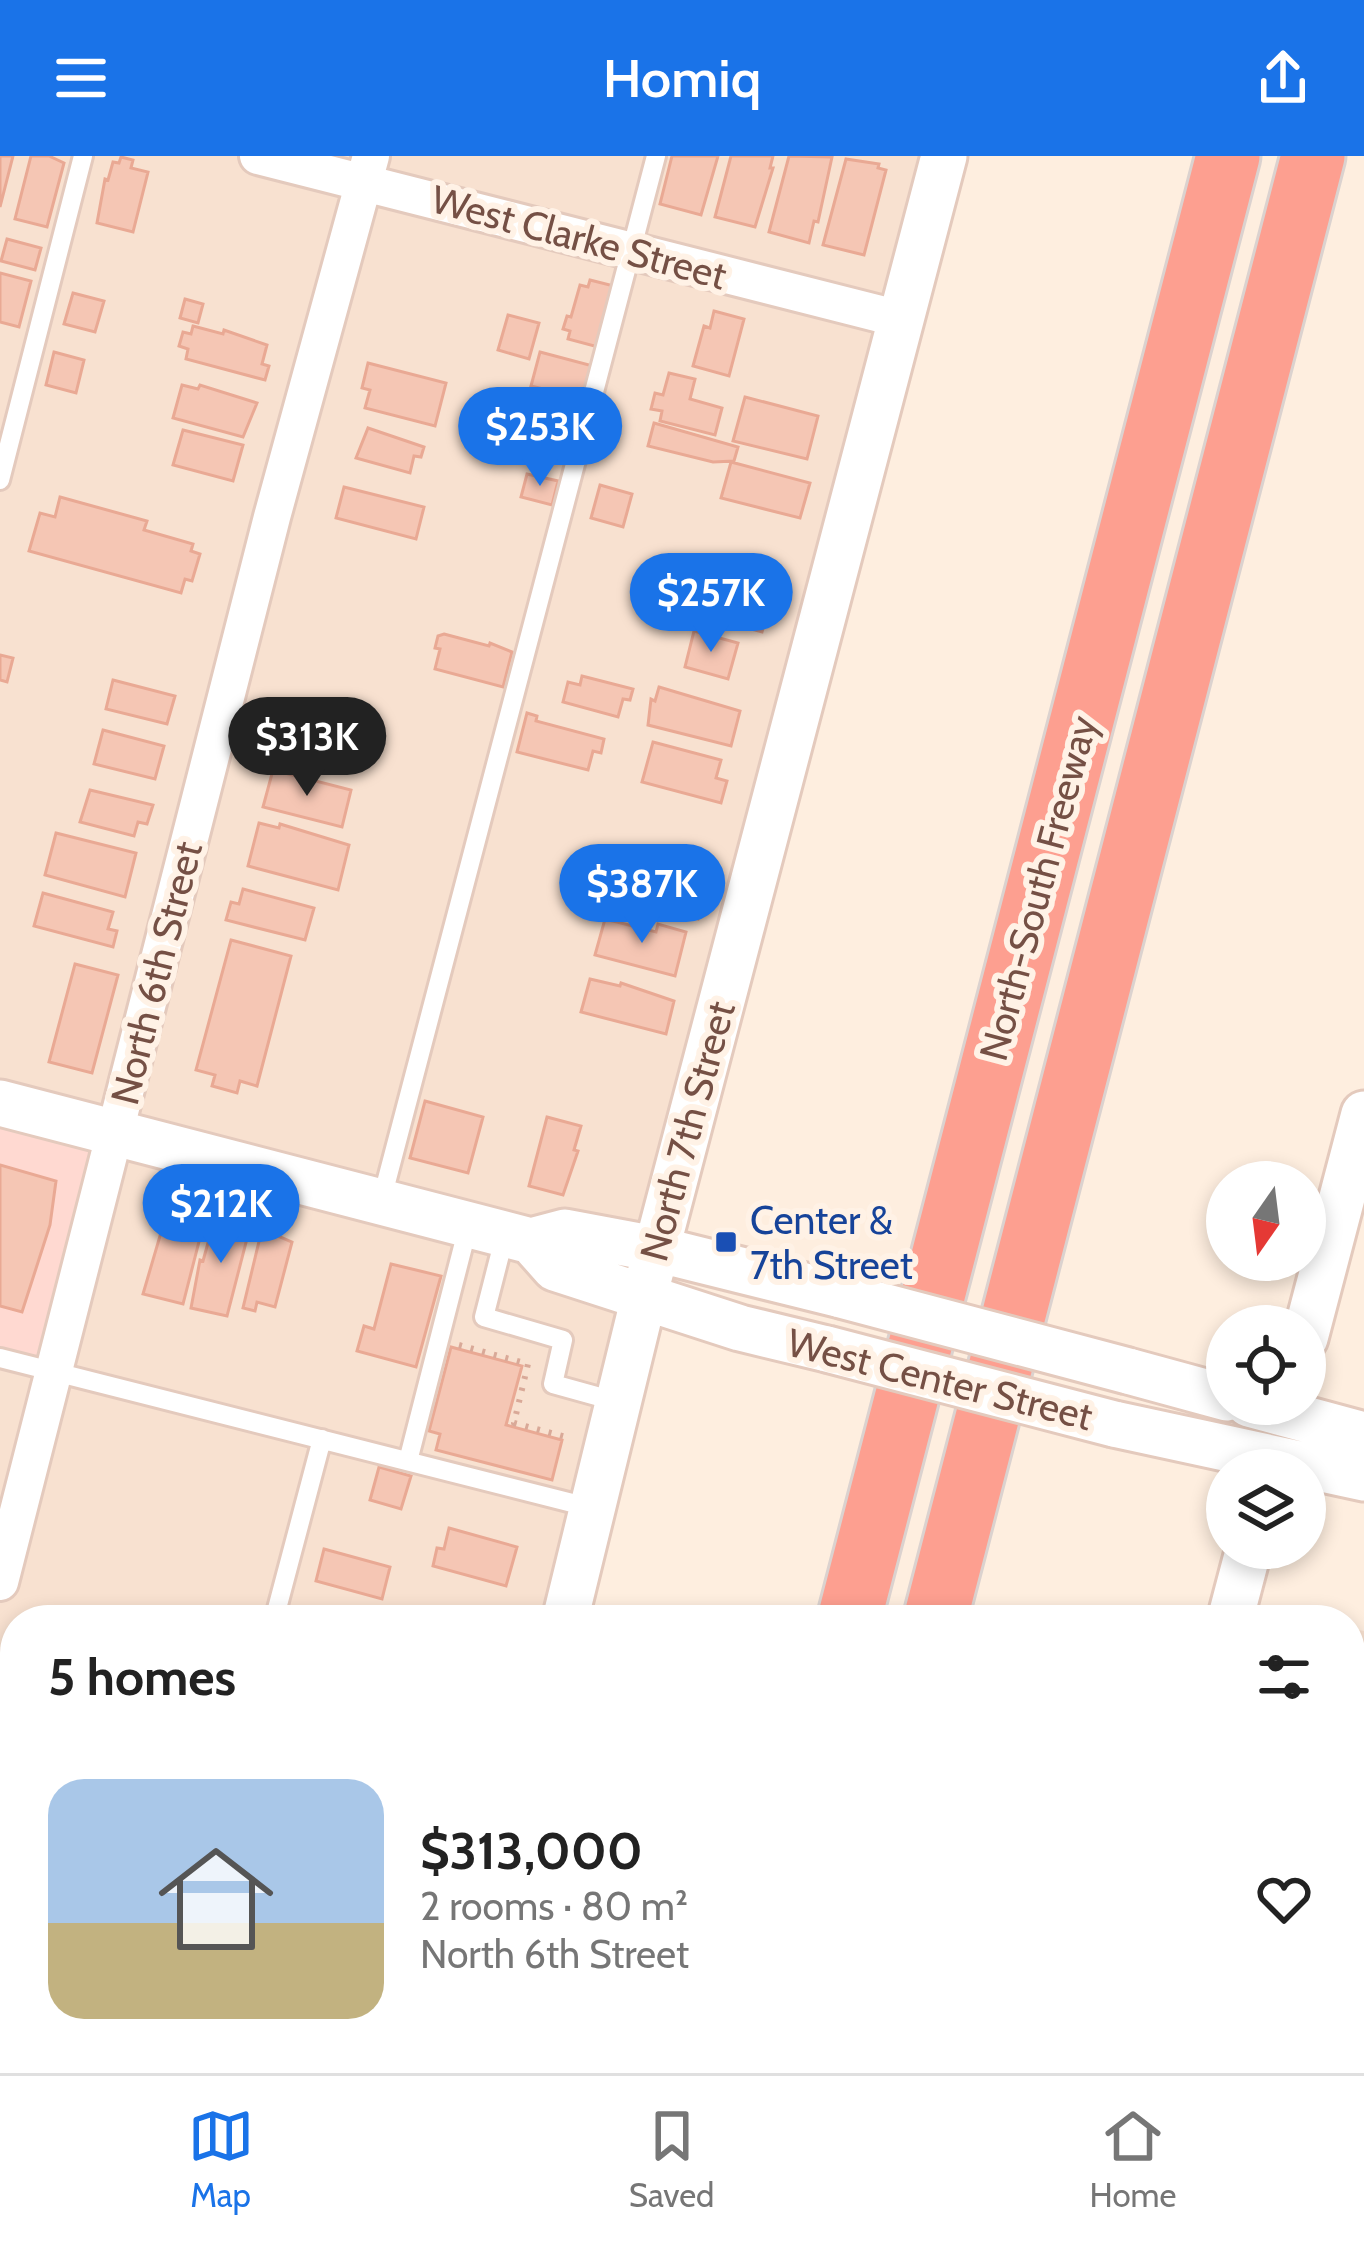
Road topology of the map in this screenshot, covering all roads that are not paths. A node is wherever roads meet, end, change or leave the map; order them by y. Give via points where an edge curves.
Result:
1 (83, 156) edge
2 (258, 156) edge
3 (656, 156) edge
4 (944, 156) edge
5 (1228, 156) edge
6 (1313, 156) edge
7 (368, 169) edge
8 (630, 252) junction
9 (900, 319) junction
10 (0, 480) edge
11 (0, 1103) edge
12 (1364, 1114) edge
13 (116, 1133) junction
14 (380, 1204) junction
15 (501, 1234) junction
16 (656, 1249) junction
17 (644, 1297) junction
18 (1314, 1305) edge
19 (0, 1358) edge
20 (53, 1372) junction
21 (1206, 1392) edge
22 (618, 1402) junction
23 (1326, 1423) edge
24 (1364, 1435) edge
25 (322, 1439) junction
26 (1210, 1449) edge
27 (408, 1461) junction
28 (1326, 1473) edge
29 (886, 1476) junction
30 (1364, 1478) edge
31 (592, 1508) junction
32 (957, 1532) junction
33 (1244, 1569) edge
34 (0, 1582) edge
35 (278, 1605) edge
36 (569, 1605) edge
37 (818, 1605) edge
38 (853, 1605) edge
39 (938, 1605) edge
40 (950, 1605) edge
41 (1234, 1605) edge

1 - 10 lane
2 - 7 street, West Clarke Street
3 - 8 lane
4 - 9 street, North 7th Street
5 - 29 highway, North-South Freeway
6 - 32 highway, North-South Freeway
7 - 8 street, West Clarke Street
7 - 13 street, North 6th Street
8 - 9 street, West Clarke Street
8 - 14 lane
9 - 16 street, North 7th Street
11 - 13 street, West Center Street
12 - 18 street
13 - 14 street, West Center Street
13 - 20 street, North 6th Street
14 - 15 street, West Center Street
15 - 16 street, West Center Street via 565,1232
15 - 17 street, West Center Street via 555,1268
15 - 22 lane via 484,1317 563,1340 553,1384
15 - 27 lane via 438,1340
16 - 17 street, North 7th Street
16 - 21 street, West Center Street, bridge
17 - 22 street, North 7th Street
17 - 26 street, West Center Street, bridge
19 - 20 lane
20 - 25 lane
20 - 34 street, North 6th Street
22 - 31 street, North 7th Street
23 - 24 street
25 - 27 lane
25 - 35 lane
27 - 31 lane
28 - 30 street, West Center Street
29 - 37 highway
29 - 38 highway, North-South Freeway
31 - 36 street, North 7th Street
32 - 39 highway, North-South Freeway
32 - 40 highway
33 - 41 street

